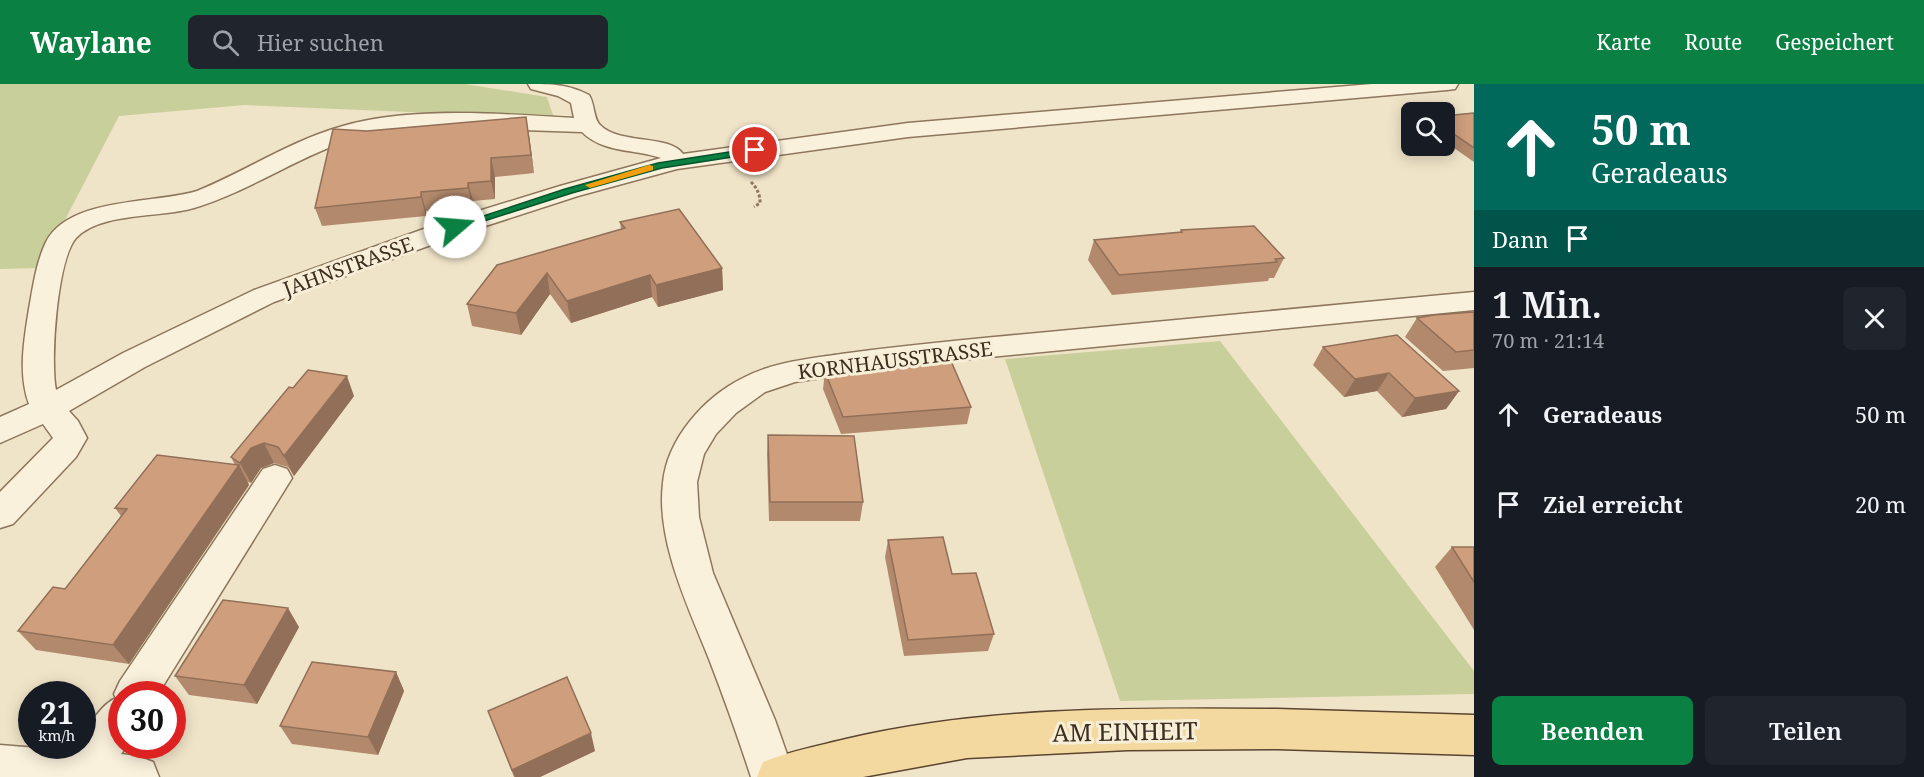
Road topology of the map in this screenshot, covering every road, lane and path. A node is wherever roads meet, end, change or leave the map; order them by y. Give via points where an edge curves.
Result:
1 (539, 84) edge
2 (1447, 84) edge
3 (587, 126) junction
4 (675, 162) junction
5 (747, 178) dead end
6 (754, 207) dead end
7 (1474, 301) edge
8 (47, 409) junction
9 (0, 412) edge
10 (0, 431) edge
11 (275, 478) dead end
12 (0, 514) edge
13 (143, 681) edge
14 (1474, 735) edge
15 (108, 737) edge
16 (0, 766) edge
17 (85, 772) junction
18 (137, 777) edge
19 (773, 777) edge
20 (779, 777) edge

1 - 3 street via 566,91 581,100
2 - 4 street, JAHNSTRASSE via 908,130
3 - 4 street via 609,139 671,154
3 - 8 street via 468,121 373,126 309,148 216,193 74,224 58,243 53,258 39,338 40,389
4 - 8 street, JAHNSTRASSE via 455,227 296,284 224,314
5 - 6 path via 760,196
7 - 19 street, KORNHAUSSTRASSE via 898,356 790,372 754,385 704,426 687,454 680,482 681,517 694,573
8 - 9 street, JAHNSTRASSE
8 - 10 street
8 - 12 street via 64,425 70,438
11 - 13 street
14 - 20 main road, AM EINHEIT via 1147,729 997,735 930,742
15 - 17 street
16 - 17 street
17 - 18 street

